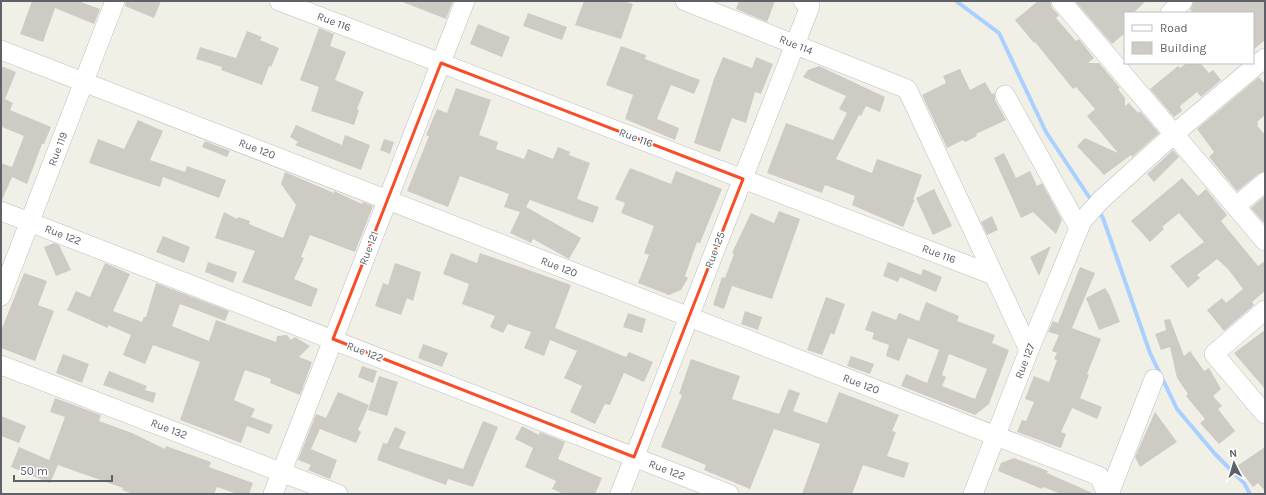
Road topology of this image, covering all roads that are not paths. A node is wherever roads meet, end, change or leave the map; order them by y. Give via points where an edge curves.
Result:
1 (115, 1) edge
2 (279, 1) edge
3 (465, 1) edge
4 (685, 1) edge
5 (1061, 1) edge
6 (1183, 1) edge
7 (806, 4) edge
8 (1171, 12) edge
9 (795, 45) junction
10 (1, 50) edge
11 (1119, 57) edge
12 (1265, 58) edge
13 (441, 63) junction
14 (84, 82) junction
15 (1005, 96) dead end
16 (1174, 134) junction
17 (743, 179) junction
18 (1265, 182) edge
19 (388, 200) junction
20 (1236, 206) junction
21 (1, 211) edge
22 (30, 222) junction
23 (1082, 222) junction
24 (1265, 240) edge
25 (993, 275) junction
26 (1, 296) edge
27 (1265, 310) edge
28 (689, 317) junction
29 (333, 339) junction
30 (1029, 350) junction
31 (1, 365) edge
32 (1154, 379) dead end
33 (1265, 414) edge
34 (995, 436) junction
35 (634, 457) junction
36 (281, 472) junction
37 (273, 494) edge
38 (338, 494) edge
39 (620, 494) edge
40 (729, 494) edge
41 (973, 494) edge
42 (1108, 494) edge

1 - 14 street, Rue 119
2 - 13 street, Rue 116
3 - 13 street, Rue 121
4 - 9 street, Rue 114
5 - 11 street
6 - 8 street
7 - 9 street, Rue 125
9 - 17 street, Rue 125
9 - 25 street, Rue 114 via 907,89
10 - 14 street, Rue 120
11 - 16 street
12 - 16 street
13 - 17 street, Rue 116
13 - 19 street, Rue 121
14 - 19 street, Rue 120
14 - 22 street, Rue 119
15 - 23 street
16 - 20 street
16 - 23 street via 1101,200
17 - 25 street, Rue 116
17 - 28 street, Rue 125
18 - 20 street
19 - 28 street, Rue 120
19 - 29 street, Rue 121
20 - 24 street
21 - 22 street, Rue 122
22 - 26 street, Rue 119
22 - 29 street, Rue 122
23 - 30 street, Rue 127
25 - 30 street
27 - 33 street via 1214,354
28 - 34 street, Rue 120
28 - 35 street, Rue 125
29 - 35 street, Rue 122
29 - 36 street, Rue 121
30 - 34 street, Rue 127
31 - 36 street, Rue 132
32 - 42 street
34 - 41 street, Rue 127
34 - 42 street, Rue 120 via 1099,476
35 - 39 street, Rue 125
35 - 40 street, Rue 122
36 - 37 street, Rue 121
36 - 38 street, Rue 132

